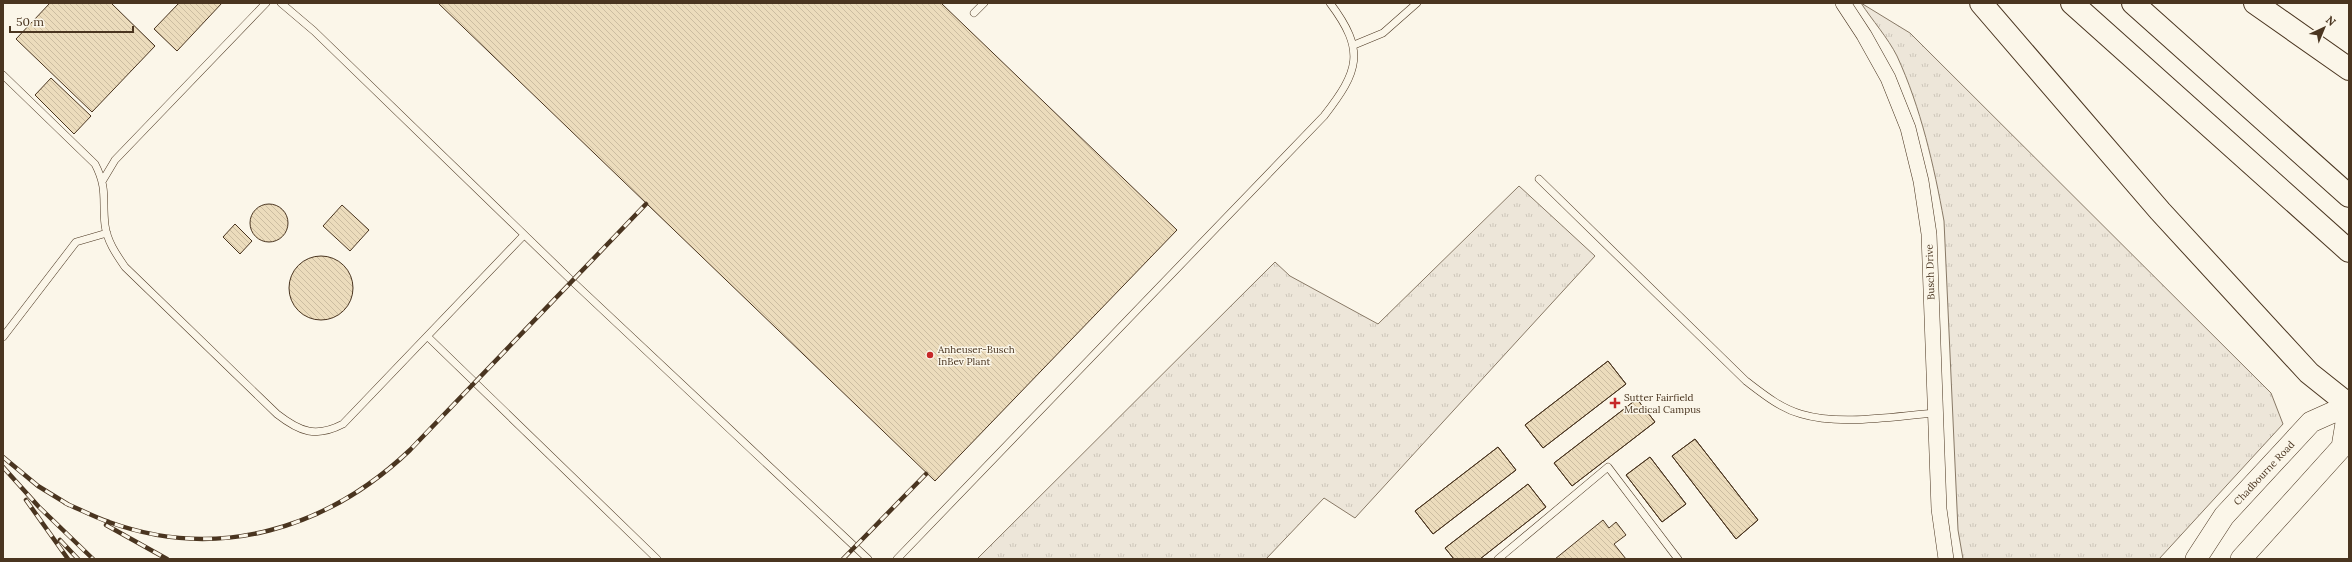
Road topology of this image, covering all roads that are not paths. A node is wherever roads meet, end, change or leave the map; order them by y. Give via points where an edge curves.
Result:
1 (266, 3) edge
2 (281, 3) edge
3 (984, 3) edge
4 (1330, 3) edge
5 (1417, 3) edge
6 (1843, 3) edge
7 (1982, 3) edge
8 (2072, 3) edge
9 (2133, 3) edge
10 (2255, 3) edge
11 (974, 13) dead end
12 (1354, 45) junction
13 (2349, 69) edge
14 (3, 75) edge
15 (1539, 179) dead end
16 (103, 180) junction
17 (2349, 196) edge
18 (107, 233) junction
19 (524, 235) junction
20 (2349, 251) edge
21 (3, 337) edge
22 (428, 337) junction
23 (2349, 405) edge
24 (1936, 413) junction
25 (657, 559) edge
26 (868, 559) edge
27 (897, 559) edge
28 (1498, 559) edge
29 (1678, 559) edge
30 (1946, 559) edge
31 (2196, 559) edge
32 (2241, 559) edge

1 - 16 lane via 116,160
2 - 19 lane via 314,31
3 - 11 lane
4 - 12 lane via 1346,26
5 - 12 lane via 1383,33
6 - 24 street, Busch Drive via 1888,78 1908,128 1921,181 1929,234
7 - 23 highway via 2160,212 2309,373
8 - 20 highway
9 - 17 highway
10 - 13 highway
12 - 27 lane via 1355,53 1345,87 1324,116
14 - 16 lane via 85,153 95,164
15 - 24 lane via 1746,381 1772,401 1801,414 1833,419
16 - 18 lane
18 - 21 lane via 76,242
18 - 22 lane via 112,248 125,267 277,414 292,426 310,432 330,431 344,424
19 - 22 lane
19 - 26 lane
22 - 25 lane
23 - 31 main road, Chadbourne Road via 2311,422 2224,516
23 - 32 main road via 2342,446
24 - 30 street, Busch Drive via 1939,509
28 - 29 lane via 1608,467

